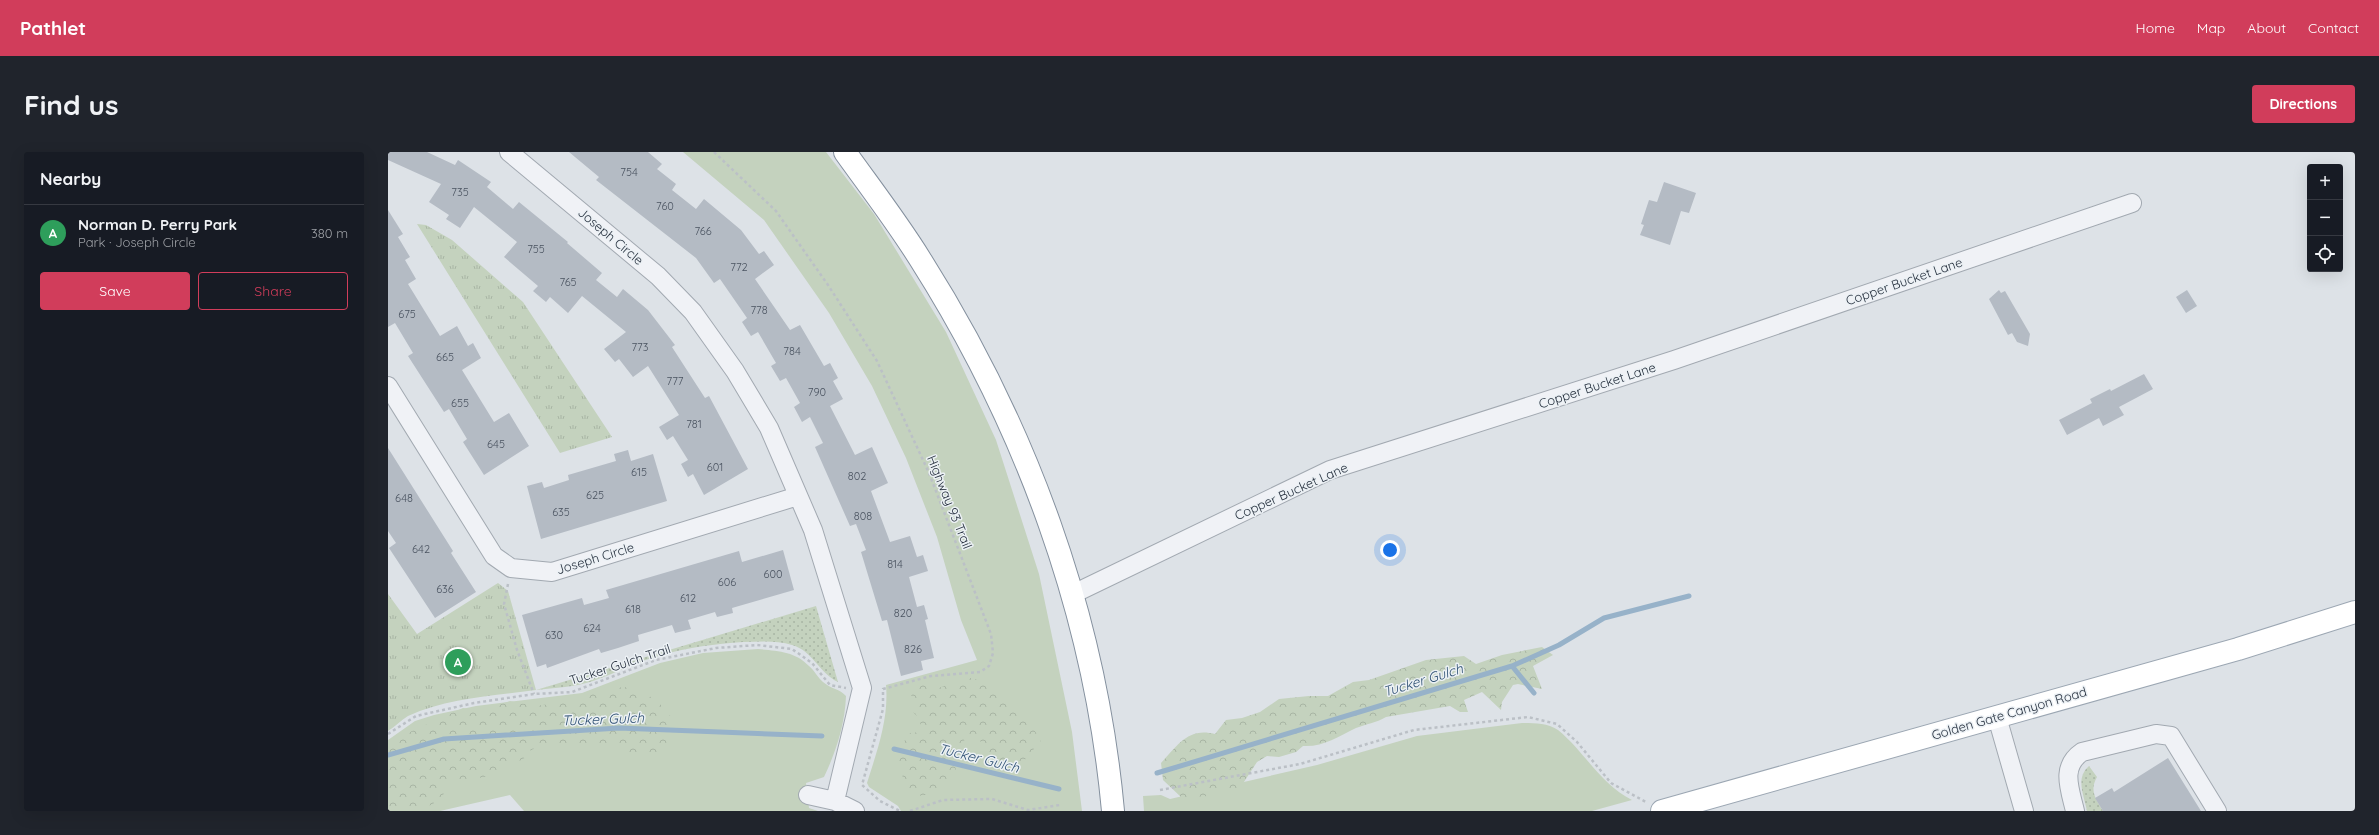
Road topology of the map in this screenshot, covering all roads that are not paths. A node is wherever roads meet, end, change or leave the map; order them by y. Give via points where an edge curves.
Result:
1 (509, 152) edge
2 (845, 152) edge
3 (2132, 203) dead end
4 (388, 386) edge
5 (798, 496) junction
6 (1073, 594) junction
7 (2355, 612) edge
8 (1997, 717) junction
9 (1107, 766) junction
10 (808, 795) dead end
11 (835, 801) junction
12 (1664, 810) edge
13 (856, 811) edge
14 (1113, 811) edge
15 (1123, 811) edge
16 (2024, 811) edge
17 (2075, 811) edge
18 (2217, 811) edge

1 - 5 street, Joseph Circle via 658,276 693,312 735,371 769,428
2 - 6 main road via 920,258 984,371 1026,461
3 - 6 street, Copper Bucket Lane via 1674,360 1330,470
4 - 5 street, Joseph Circle via 494,556 511,568 552,572
5 - 11 street, Joseph Circle via 813,530 862,688
6 - 9 main road via 1092,666
7 - 8 main road, Golden Gate Canyon Road via 2238,649
8 - 12 main road, Golden Gate Canyon Road
8 - 16 street
9 - 14 main road
9 - 15 main road
10 - 11 street
11 - 13 street
17 - 18 street via 2066,774 2073,758 2082,752 2156,734 2171,736

